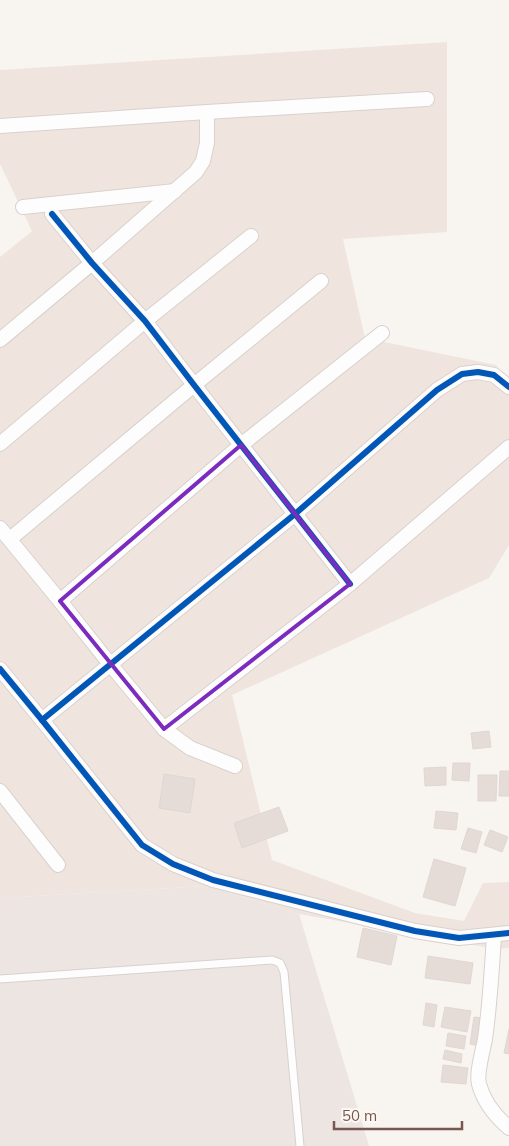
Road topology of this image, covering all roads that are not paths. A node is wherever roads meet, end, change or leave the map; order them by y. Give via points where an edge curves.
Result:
1 (427, 99) dead end
2 (207, 112) junction
3 (0, 126) edge
4 (175, 190) junction
5 (23, 207) dead end
6 (52, 214) dead end
7 (251, 236) dead end
8 (92, 263) junction
9 (321, 281) dead end
10 (145, 321) junction
11 (382, 333) dead end
12 (0, 340) edge
13 (194, 385) junction
14 (509, 387) edge
15 (0, 444) edge
16 (241, 445) junction
17 (509, 447) edge
18 (295, 514) junction
19 (0, 528) edge
20 (10, 539) junction
21 (350, 584) junction
22 (60, 601) junction
23 (110, 664) junction
24 (0, 670) edge
25 (42, 720) junction
26 (164, 729) junction
27 (235, 766) dead end
28 (0, 791) edge
29 (58, 865) dead end
30 (509, 933) edge
31 (494, 935) junction
32 (0, 979) edge
33 (509, 1128) edge
34 (300, 1146) edge

1 - 2 street
2 - 3 street
2 - 4 street via 207,143 203,161 196,172
4 - 5 street
4 - 8 street
6 - 8 street
7 - 10 street
8 - 10 street
8 - 12 street
9 - 13 street
10 - 13 street
10 - 15 street
11 - 16 street
13 - 16 street
13 - 20 street
14 - 18 street via 494,375 462,374 437,390
16 - 18 street
16 - 22 street
17 - 21 street
18 - 21 street
18 - 23 street
19 - 20 street
20 - 22 street
21 - 26 street
22 - 23 street
23 - 25 street
23 - 26 street
24 - 25 street
25 - 31 street via 142,845 174,864 213,880 415,931 459,938
26 - 27 street via 190,748
28 - 29 street
30 - 31 street
31 - 33 street via 478,1082 484,1100
32 - 34 lane via 272,960 280,964 284,972

